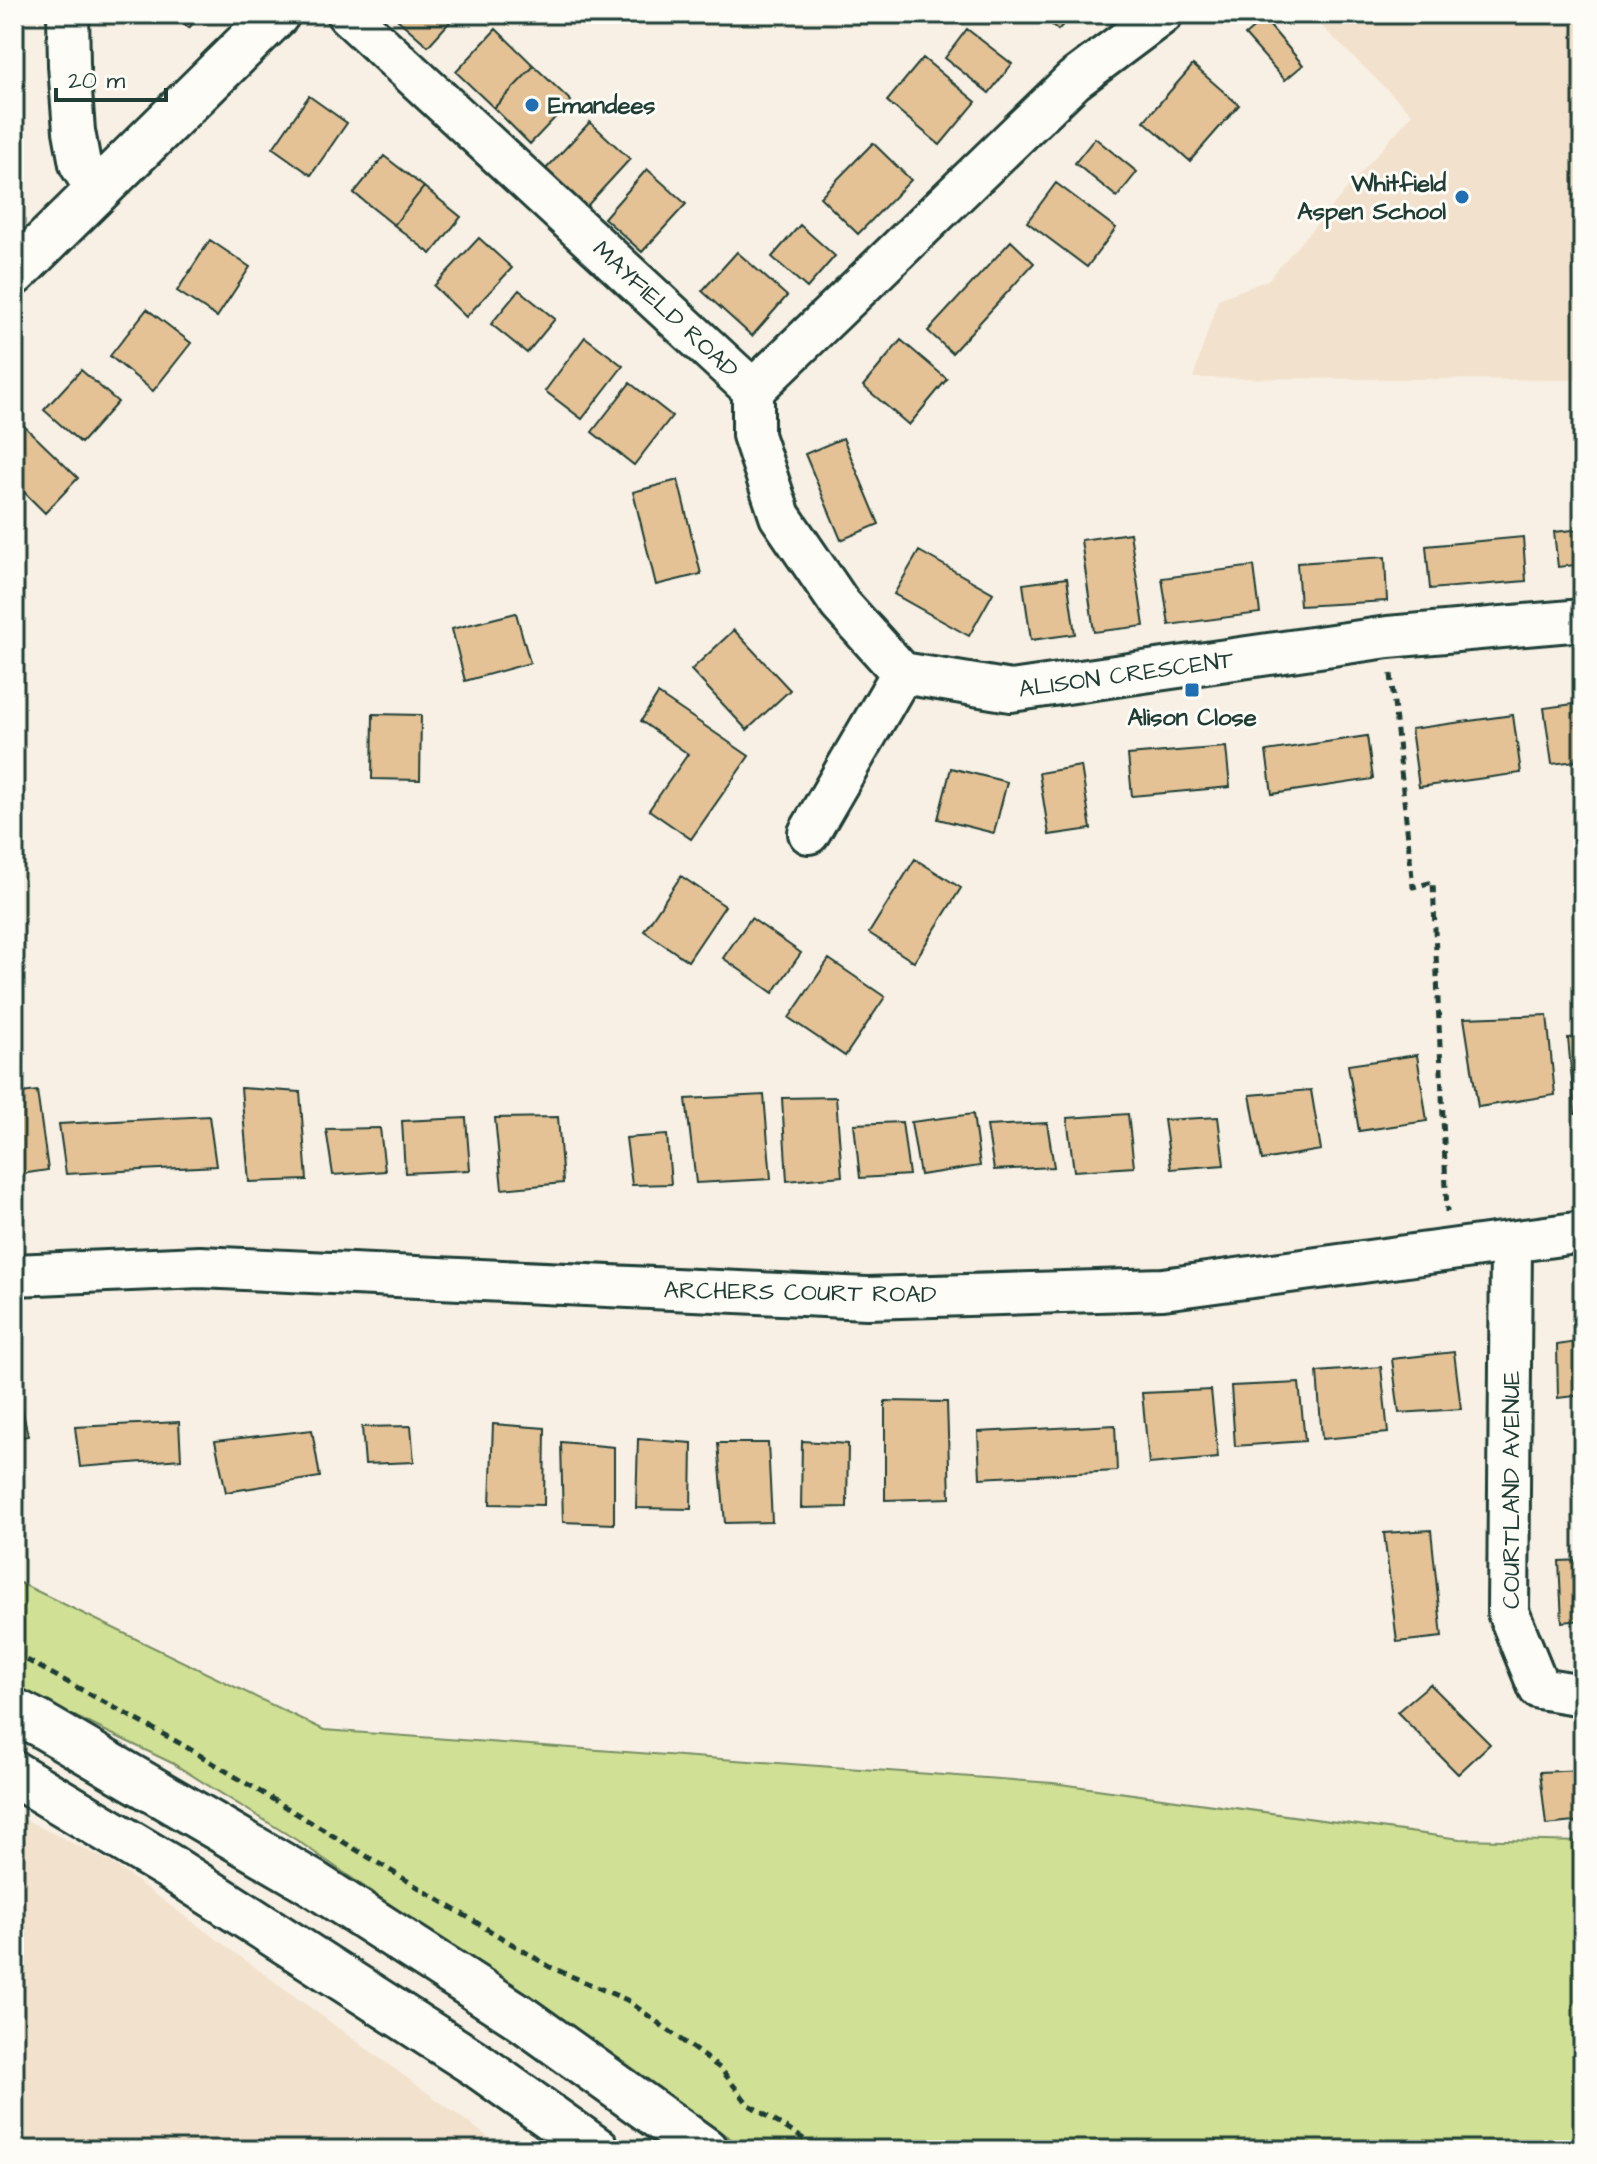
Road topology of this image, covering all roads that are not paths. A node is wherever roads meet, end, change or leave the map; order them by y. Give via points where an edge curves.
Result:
1 (68, 14) edge
2 (277, 14) edge
3 (347, 14) edge
4 (1162, 14) edge
5 (97, 191) junction
6 (14, 273) edge
7 (753, 390) junction
8 (1583, 620) edge
9 (902, 673) junction
10 (809, 833) dead end
11 (1583, 1232) edge
12 (1511, 1242) junction
13 (14, 1275) edge
14 (1583, 1695) edge
15 (14, 1711) edge
16 (14, 1774) edge
17 (597, 2150) edge
18 (705, 2150) edge

1 - 5 street via 74,131 80,164
2 - 5 main road
3 - 7 street, MAYFIELD ROAD
4 - 7 street, MAYFIELD ROAD via 1074,80
5 - 6 main road
7 - 9 street via 753,435 780,516 840,604
8 - 9 street, ALISON CRESCENT via 1388,637 1011,691
9 - 10 street
11 - 12 street, ARCHERS COURT ROAD
12 - 13 street, ARCHERS COURT ROAD via 1163,1289 867,1298 200,1267
12 - 14 street, COURTLAND AVENUE via 1508,1612 1539,1688
15 - 18 main road via 311,1882 517,2015
16 - 17 main road via 476,2064

